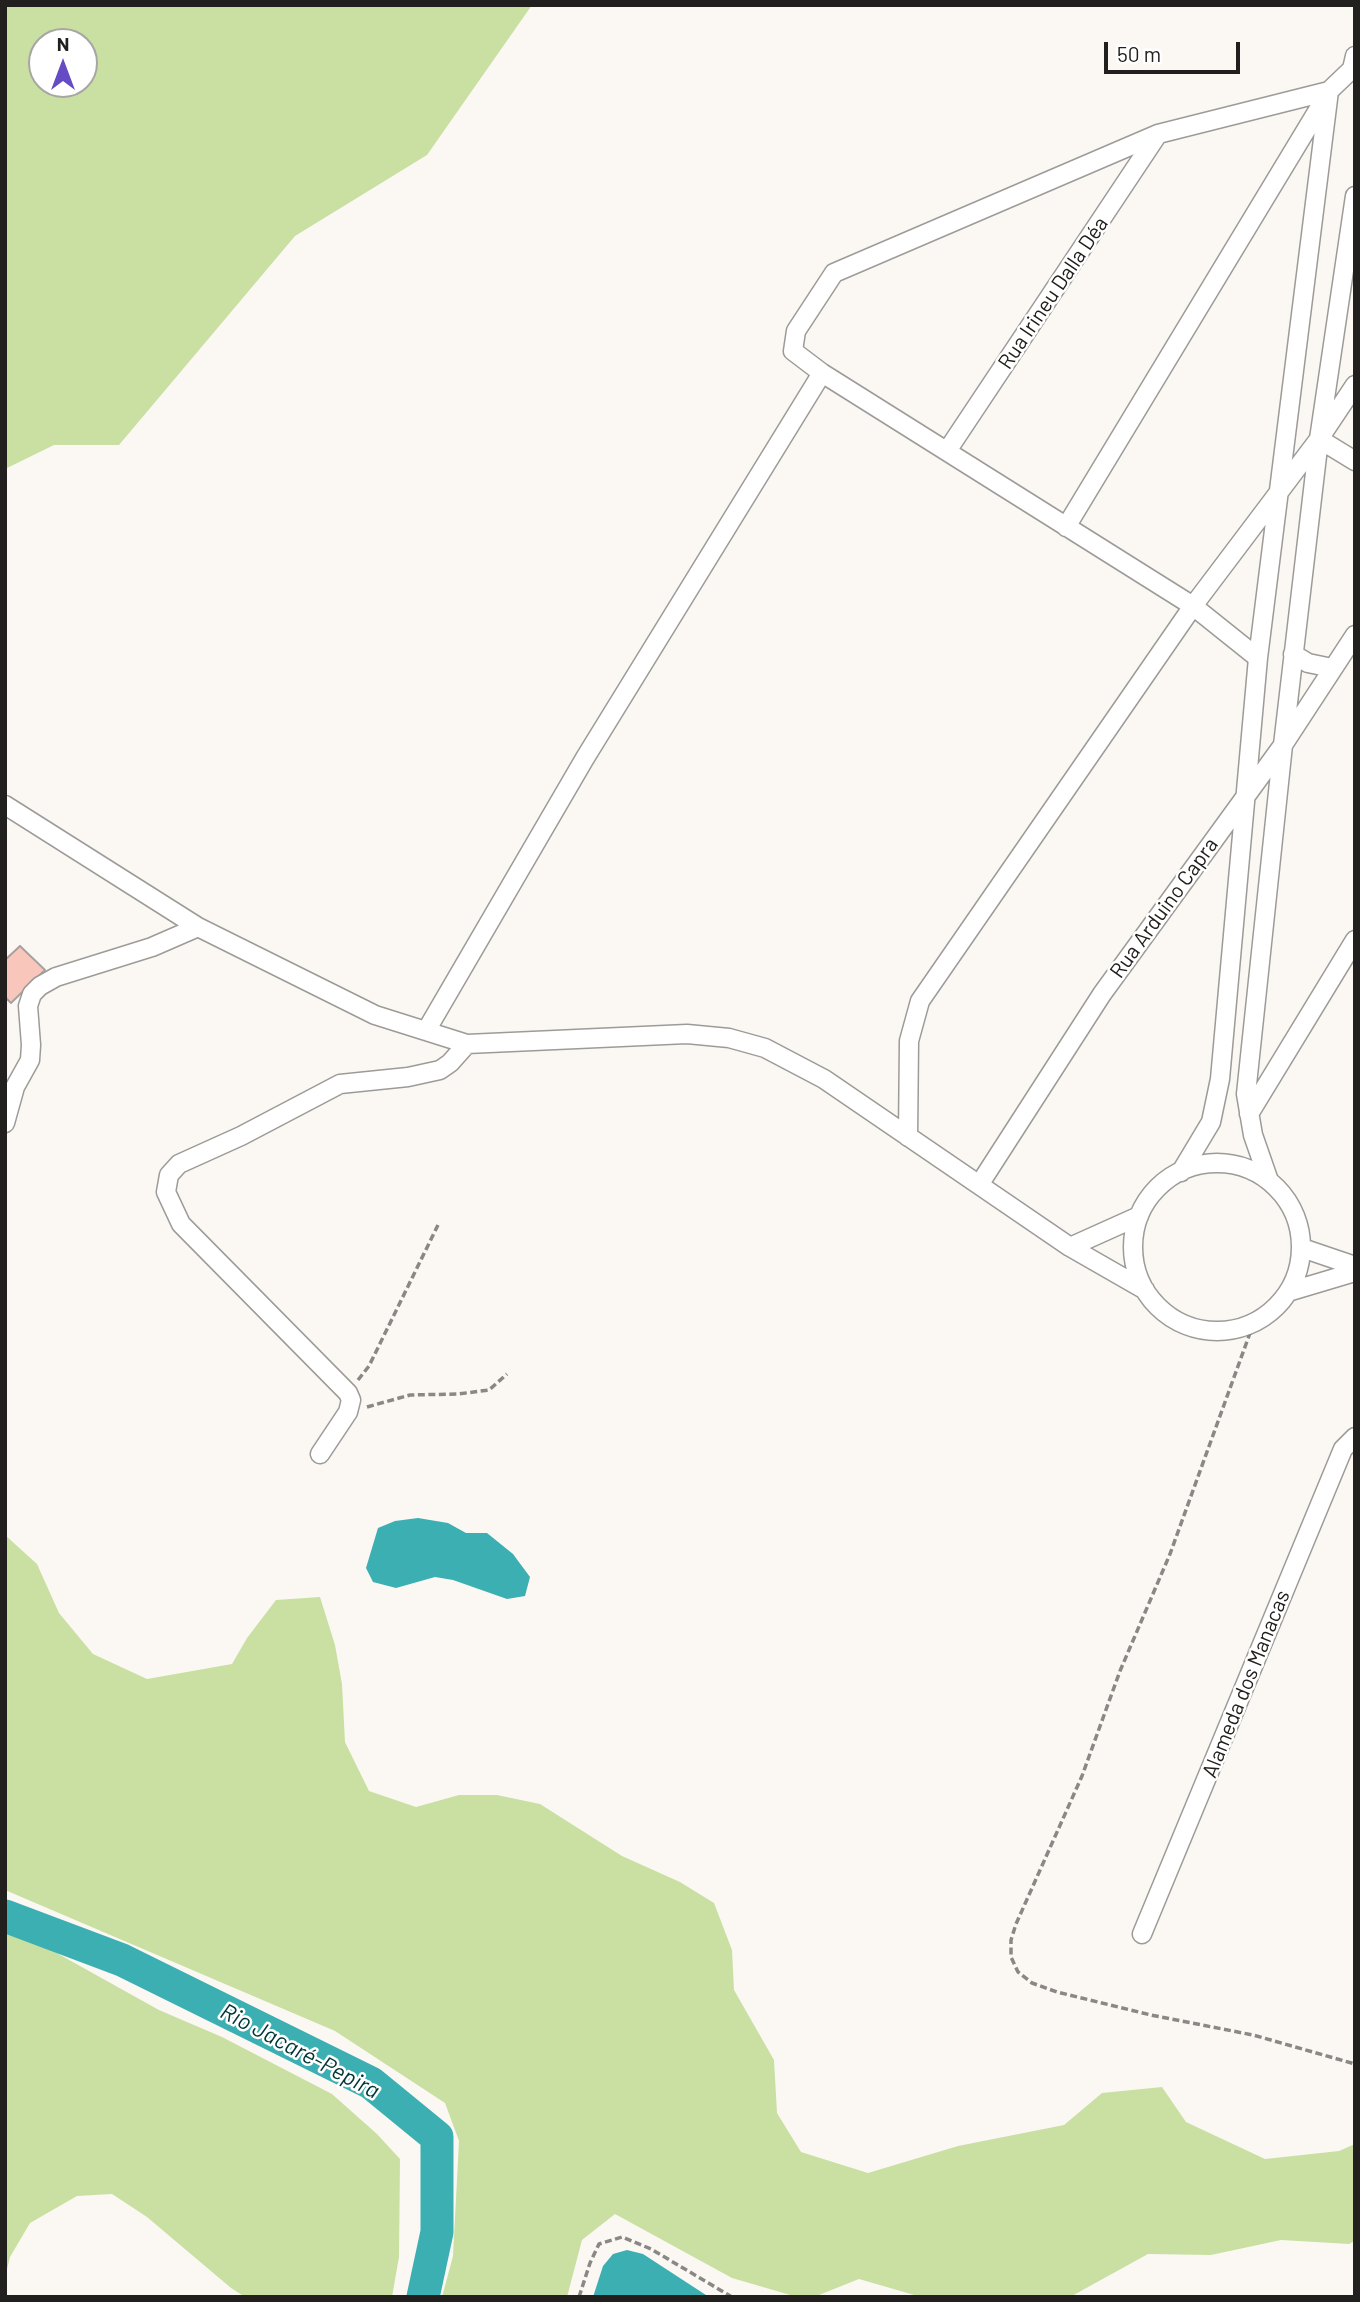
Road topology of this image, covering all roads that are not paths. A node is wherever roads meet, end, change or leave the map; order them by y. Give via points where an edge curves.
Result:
1 (1354, 66) edge
2 (1329, 91) junction
3 (1158, 134) junction
4 (1355, 196) edge
5 (822, 373) junction
6 (1355, 385) edge
7 (1319, 439) junction
8 (947, 451) junction
9 (1355, 461) edge
10 (1280, 488) junction
11 (1066, 527) junction
12 (1193, 606) junction
13 (1355, 635) edge
14 (1293, 654) junction
15 (1258, 658) junction
16 (1332, 668) junction
17 (1283, 745) junction
18 (1247, 793) junction
19 (5, 805) edge
20 (198, 927) junction
21 (1355, 940) edge
22 (426, 1031) junction
23 (467, 1044) junction
24 (1249, 1114) junction
25 (5, 1123) edge
26 (908, 1137) junction
27 (1181, 1172) junction
28 (1269, 1181) junction
29 (979, 1185) junction
30 (1139, 1216) junction
31 (1070, 1247) junction
32 (1302, 1248) junction
33 (1355, 1266) edge
34 (1355, 1272) edge
35 (1145, 1290) junction
36 (1289, 1292) junction
37 (1355, 1437) edge
38 (320, 1454) dead end
39 (1142, 1934) dead end

1 - 2 street
2 - 3 street
2 - 10 street
2 - 11 street
3 - 5 street via 834,274 796,331 793,351
3 - 8 street, Rua Irineu Dalla Déa
4 - 7 street
5 - 8 street
5 - 22 street via 585,758
6 - 7 street
7 - 9 street
7 - 10 street
7 - 14 street
8 - 11 street
10 - 12 street
10 - 15 street
11 - 12 street
12 - 15 street
12 - 26 street via 920,1001 909,1041
13 - 16 street, Rua Arduino Capra
14 - 16 street
14 - 17 street
15 - 18 street
16 - 17 street, Rua Arduino Capra
17 - 18 street, Rua Arduino Capra
17 - 24 street via 1246,1094
18 - 27 street via 1220,1079 1211,1122
18 - 29 street, Rua Arduino Capra via 1102,994
19 - 20 street
20 - 22 street via 375,1016
20 - 25 street via 152,947 56,977 32,994 28,1006 30,1060 15,1087
21 - 24 street
22 - 23 street
23 - 26 street via 687,1034 729,1038 765,1048 824,1080
23 - 38 street via 440,1070 340,1084 179,1164 169,1175 166,1192 181,1224 348,1393 348,1412
24 - 28 street
26 - 29 street
27 - 28 street via 1211,1163 1226,1164
27 - 30 street via 1156,1190
28 - 32 street via 1293,1211
29 - 31 street
30 - 31 street
30 - 35 street via 1133,1246
31 - 35 street
32 - 33 street
32 - 36 street
34 - 36 street
35 - 36 street via 1166,1313 1193,1327 1224,1331 1267,1315
37 - 39 street, Alameda dos Manacas via 1343,1449

